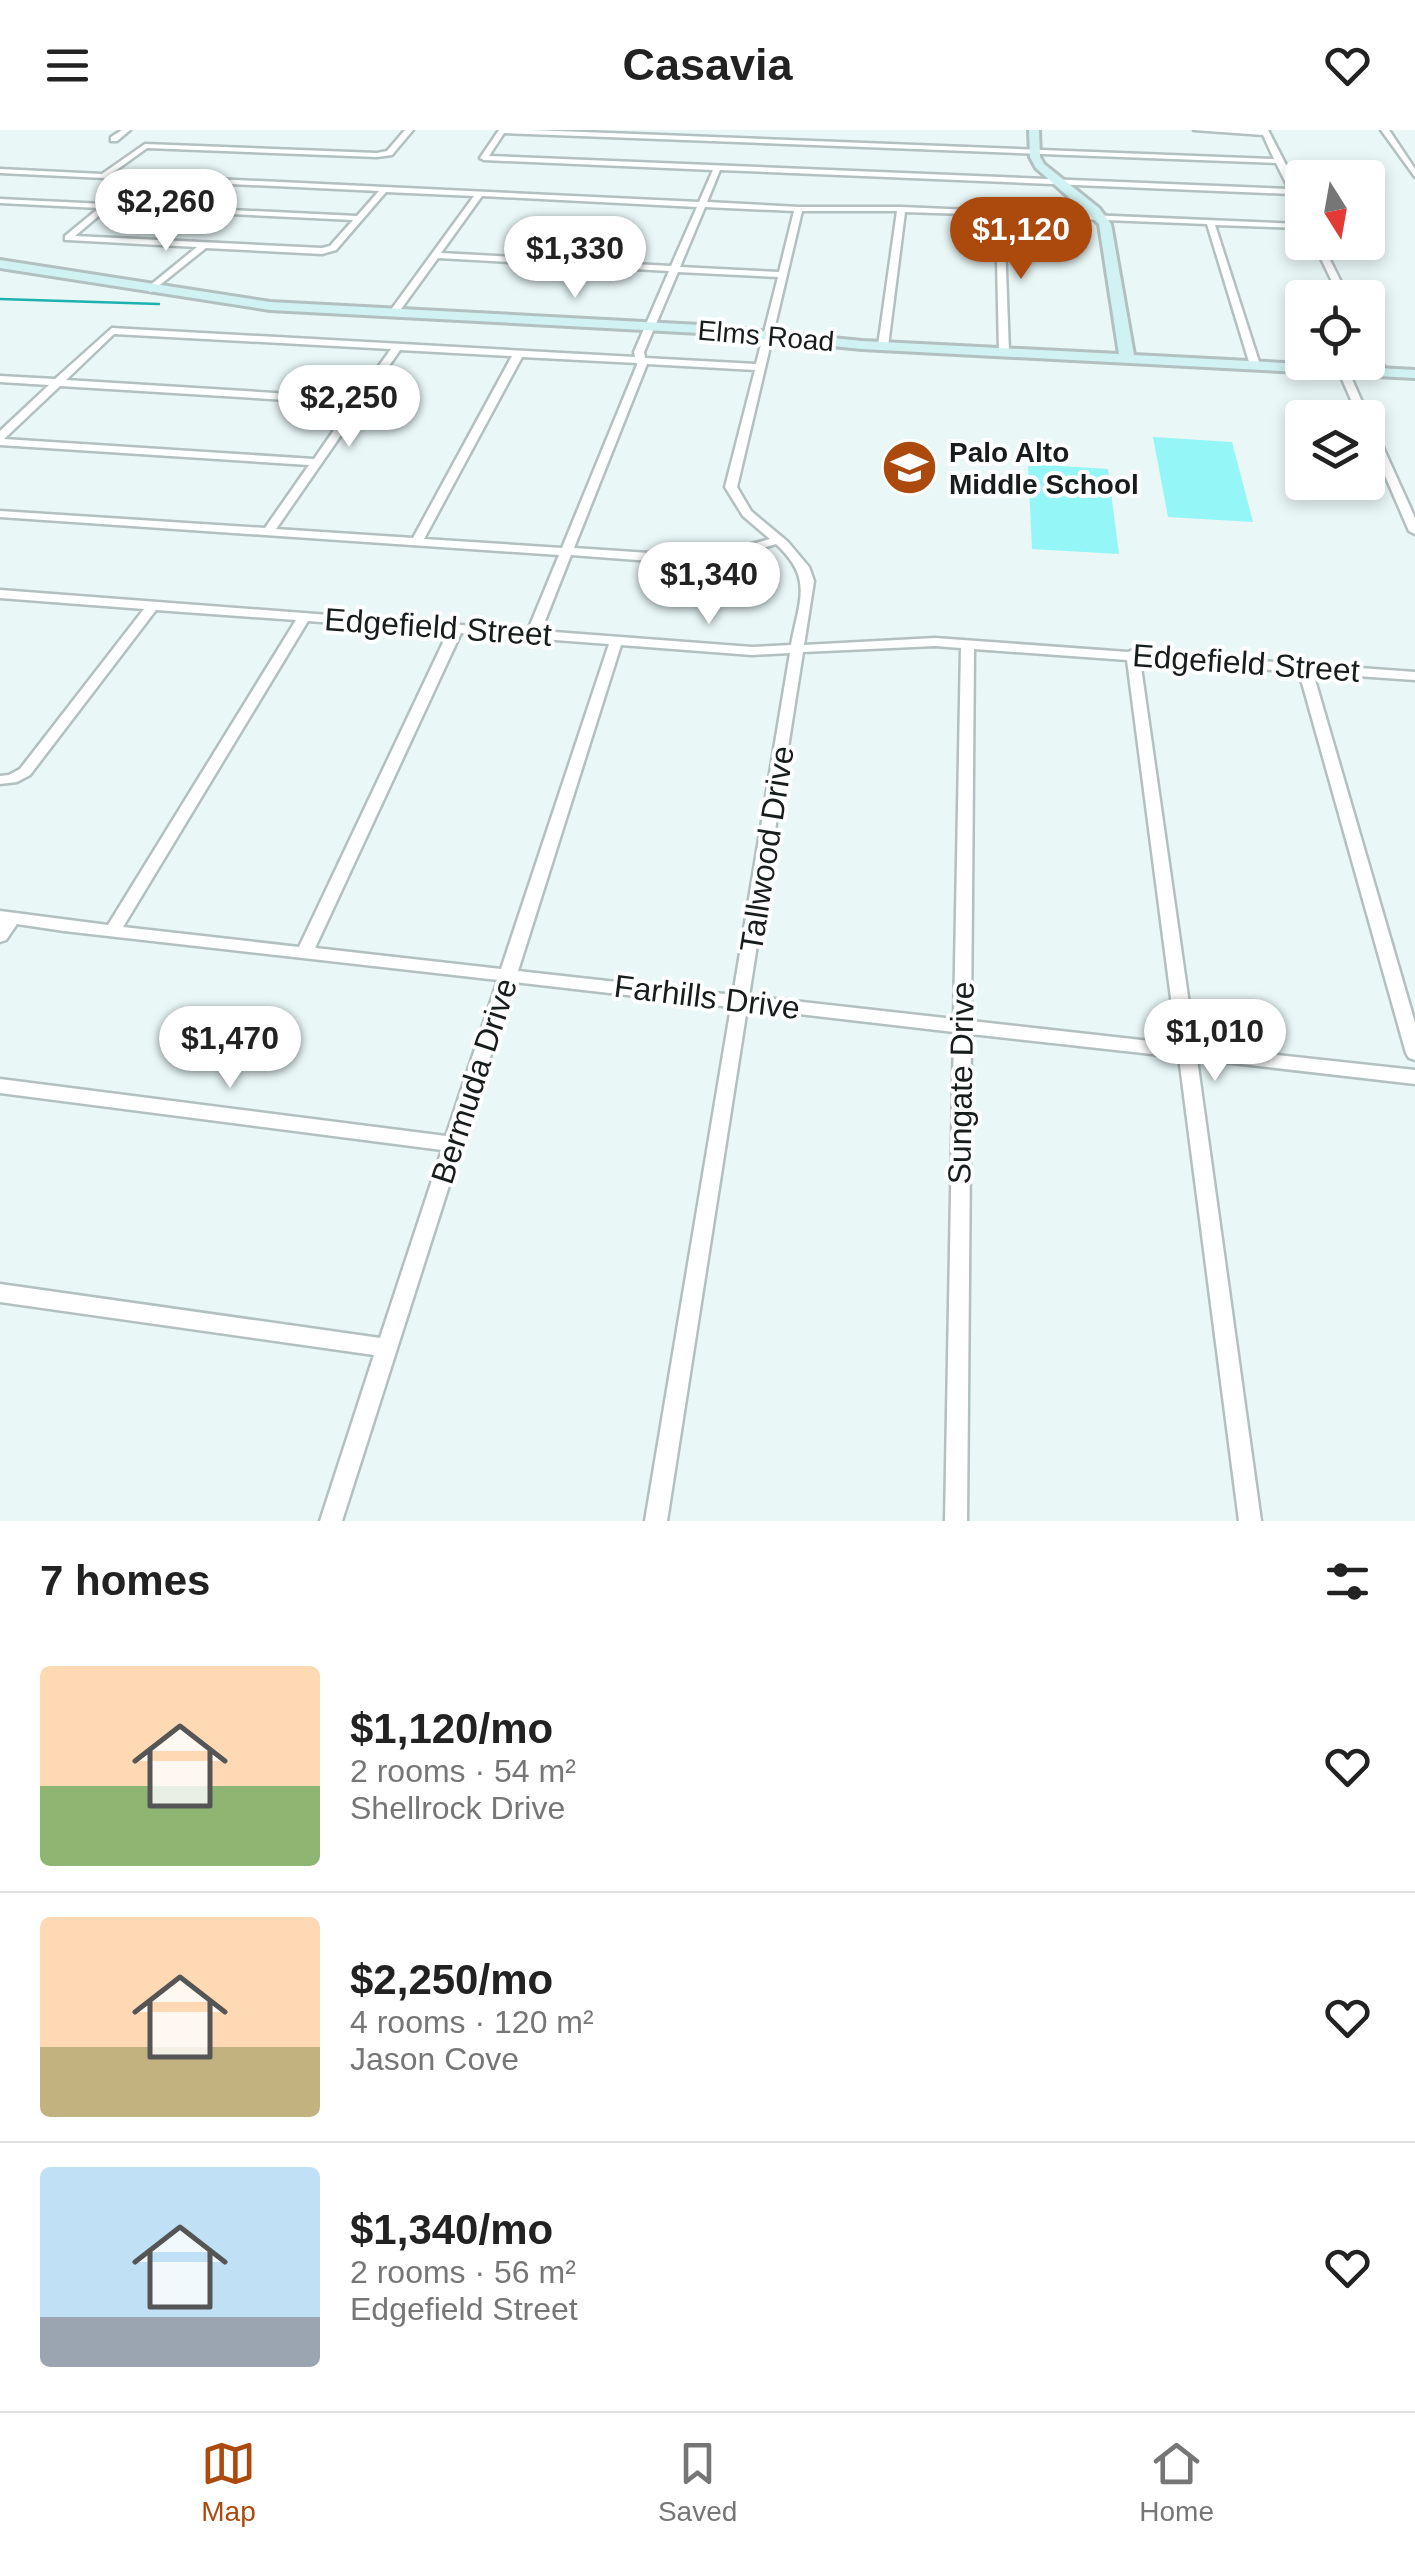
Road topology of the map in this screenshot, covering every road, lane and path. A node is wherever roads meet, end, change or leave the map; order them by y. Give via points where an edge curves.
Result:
1 (126, 130) edge
2 (409, 130) edge
3 (502, 130) edge
4 (1034, 130) edge
5 (1198, 130) edge
6 (1384, 130) edge
7 (1265, 131) edge
8 (696, 134) edge
9 (622, 135) junction
10 (114, 139) dead end
11 (871, 145) junction
12 (1035, 152) junction
13 (1280, 161) junction
14 (604, 164) junction
15 (1412, 166) edge
16 (717, 169) junction
17 (0, 171) edge
18 (1285, 171) edge
19 (864, 174) junction
20 (104, 175) junction
21 (1415, 175) edge
22 (1059, 182) junction
23 (383, 190) junction
24 (1285, 192) edge
25 (478, 195) junction
26 (0, 201) edge
27 (702, 204) junction
28 (106, 206) junction
29 (799, 209) junction
30 (900, 209) junction
31 (1000, 214) junction
32 (358, 218) junction
33 (1101, 218) junction
34 (1210, 222) junction
35 (1285, 225) edge
36 (568, 238) dead end
37 (203, 246) junction
38 (434, 255) junction
39 (552, 262) junction
40 (0, 264) edge
41 (676, 269) junction
42 (782, 275) junction
43 (151, 289) junction
44 (393, 314) junction
45 (650, 326) junction
46 (767, 337) junction
47 (397, 346) junction
48 (883, 346) junction
49 (1004, 352) junction
50 (519, 353) junction
51 (1127, 358) junction
52 (641, 360) junction
53 (1255, 365) junction
54 (760, 367) junction
55 (1285, 367) edge
56 (1385, 372) edge
57 (1415, 374) edge
58 (0, 379) edge
59 (58, 383) junction
60 (359, 401) junction
61 (0, 439) edge
62 (316, 462) junction
63 (1385, 463) edge
64 (0, 514) edge
65 (268, 530) junction
66 (1415, 531) edge
67 (775, 540) junction
68 (417, 541) junction
69 (568, 551) junction
70 (0, 594) edge
71 (153, 606) junction
72 (304, 617) junction
73 (456, 628) junction
74 (533, 634) junction
75 (616, 641) junction
76 (968, 645) junction
77 (798, 650) junction
78 (1132, 654) junction
79 (1306, 668) junction
80 (1415, 676) edge
81 (0, 780) edge
82 (6, 916) edge
83 (113, 931) junction
84 (0, 936) edge
85 (305, 952) junction
86 (509, 974) junction
87 (743, 1001) junction
88 (1407, 1001) edge
89 (962, 1026) junction
90 (1186, 1051) junction
91 (1415, 1052) edge
92 (1415, 1077) edge
93 (0, 1086) edge
94 (454, 1144) junction
95 (0, 1293) edge
96 (388, 1348) junction
97 (331, 1521) edge
98 (656, 1521) edge
99 (956, 1521) edge
100 (1250, 1521) edge

1 - 10 street
2 - 20 street via 389,152 377,155 146,146
3 - 9 street
3 - 14 street via 484,158
4 - 12 main road
5 - 7 street
6 - 15 street
7 - 13 street
8 - 9 street
8 - 11 street
9 - 14 street
11 - 12 street
11 - 19 street
12 - 13 street
12 - 22 main road
13 - 18 street
14 - 16 street
15 - 21 street
16 - 19 street
16 - 27 street
17 - 20 street
19 - 22 street
20 - 23 street
22 - 24 street
22 - 33 main road
23 - 25 street
23 - 32 street
25 - 27 street
25 - 38 street
26 - 28 street
27 - 29 street
27 - 41 street
28 - 32 street
28 - 37 street via 68,238
29 - 30 street
29 - 42 street, Tallwood Drive
30 - 31 street
30 - 48 street
31 - 33 street
31 - 49 street
32 - 37 street via 324,250
33 - 34 street
33 - 51 main road
34 - 35 street
34 - 53 street
36 - 39 street
37 - 43 street
38 - 39 street
38 - 44 street
39 - 41 street
40 - 43 main road, Elms Road
41 - 42 street
41 - 45 street
42 - 46 street, Tallwood Drive
43 - 44 main road, Elms Road
44 - 45 main road, Elms Road
45 - 46 main road, Elms Road
45 - 52 street
46 - 48 main road, Elms Road
46 - 54 street, Tallwood Drive
47 - 50 street
47 - 59 street via 112,331
47 - 60 street
48 - 49 main road, Elms Road
49 - 51 main road, Elms Road
50 - 52 street
50 - 68 street
51 - 53 main road, Elms Road
52 - 54 street
52 - 69 street
53 - 55 main road, Elms Road
54 - 67 street, Tallwood Drive via 731,487 742,509
56 - 57 main road, Elms Road
58 - 59 street
59 - 60 street
59 - 61 street
60 - 62 street
61 - 62 street
62 - 65 street
63 - 66 street
64 - 65 street
65 - 68 street
67 - 69 street via 686,558
67 - 77 street, Tallwood Drive via 806,572
68 - 69 street
69 - 74 street
70 - 71 street, Edgefield Street
71 - 72 street, Edgefield Street
71 - 81 street via 24,772
72 - 73 street, Edgefield Street
72 - 83 street
73 - 74 street, Edgefield Street
73 - 85 street
74 - 75 street, Edgefield Street
75 - 77 street, Edgefield Street
75 - 86 street, Bermuda Drive
76 - 77 street, Edgefield Street
76 - 78 street, Edgefield Street
76 - 89 street, Sungate Drive
77 - 87 street, Tallwood Drive
78 - 79 street, Edgefield Street
78 - 90 street
79 - 80 street, Edgefield Street
79 - 88 street
82 - 83 street, Farhills Drive
82 - 84 street
83 - 85 street, Farhills Drive
85 - 86 street, Farhills Drive
86 - 87 street, Farhills Drive
86 - 94 street, Bermuda Drive
87 - 89 street, Farhills Drive
87 - 98 street, Tallwood Drive
88 - 91 street
89 - 90 street, Farhills Drive
89 - 99 street, Sungate Drive
90 - 92 street, Farhills Drive
90 - 100 street
93 - 94 street
94 - 96 street, Bermuda Drive
95 - 96 street
96 - 97 street, Bermuda Drive

